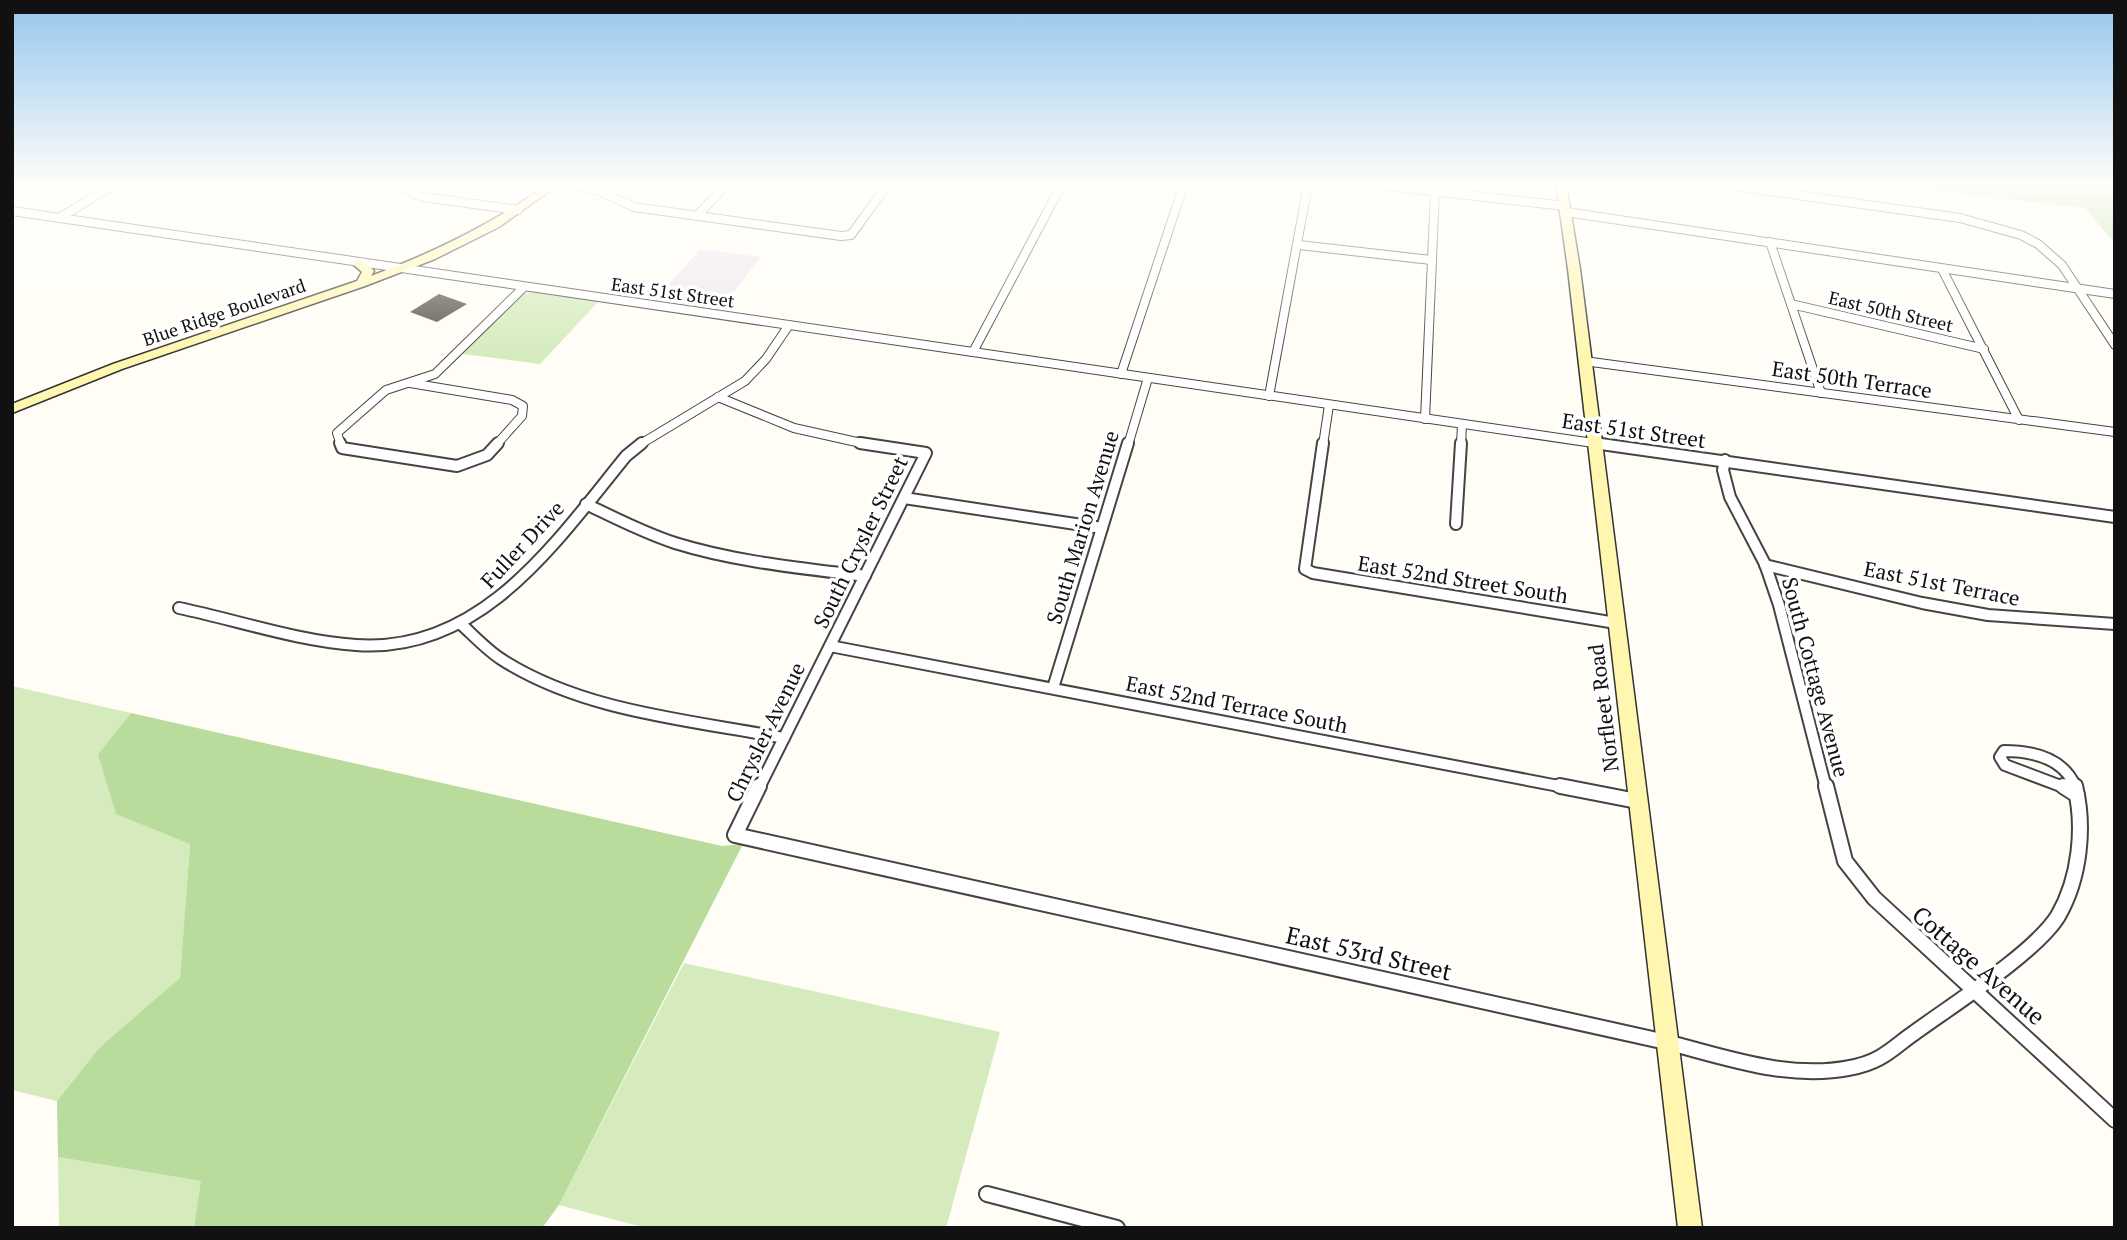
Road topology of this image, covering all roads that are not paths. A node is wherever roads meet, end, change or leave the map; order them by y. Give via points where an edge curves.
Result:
1 (218, 242) edge
2 (462, 242) edge
3 (1031, 242) edge
4 (1165, 242) edge
5 (1299, 242) edge
6 (1432, 242) edge
7 (1569, 242) edge
8 (1770, 242) joint
9 (2031, 242) edge
10 (1299, 245) junction
11 (1431, 260) junction
12 (358, 263) junction
13 (1942, 269) junction
14 (402, 270) junction
15 (361, 284) junction
16 (524, 287) junction
17 (2078, 289) junction
18 (2115, 294) edge
19 (1791, 304) junction
20 (789, 325) junction
21 (2115, 345) edge
22 (1984, 349) junction
23 (973, 352) junction
24 (1584, 361) junction
25 (1121, 374) junction
26 (1148, 378) junction
27 (410, 383) junction
28 (1821, 393) junction
29 (1269, 396) junction
30 (718, 397) junction
31 (1329, 405) junction
32 (12, 409) edge
33 (1425, 419) junction
34 (2019, 419) junction
35 (1462, 424) junction
36 (2115, 432) edge
37 (1593, 442) junction
38 (1725, 460) junction
39 (904, 498) junction
40 (586, 503) junction
41 (2115, 517) edge
42 (1456, 524) dead end
43 (1102, 528) junction
44 (1765, 565) junction
45 (865, 576) junction
46 (179, 608) dead end
47 (1616, 623) junction
48 (461, 624) junction
49 (2115, 624) edge
50 (830, 646) junction
51 (1053, 688) junction
52 (784, 738) junction
53 (2077, 795) junction
54 (1637, 801) junction
55 (1836, 829) joint
56 (735, 835) joint
57 (1975, 991) junction
58 (1666, 1042) junction
59 (2115, 1120) edge
60 (987, 1194) dead end
61 (1117, 1228) edge
62 (1690, 1228) edge

1 - 12 street, East 51st Street
2 - 14 street, Blue Ridge Boulevard
3 - 23 street
4 - 25 street
5 - 10 street
6 - 11 street
7 - 24 street, Norfleet Road
8 - 13 street
8 - 19 street
9 - 17 street via 2050,253
10 - 11 street
10 - 29 street
11 - 33 street
12 - 14 street, East 51st Street
12 - 15 street via 368,271
13 - 17 street
13 - 22 street
14 - 15 street, Blue Ridge Boulevard
14 - 16 street, East 51st Street
15 - 32 street, Blue Ridge Boulevard via 121,365
16 - 20 street, East 51st Street
16 - 27 street via 435,374
17 - 18 street
17 - 21 street
19 - 22 street, East 50th Street
19 - 28 street
20 - 23 street, East 51st Street
20 - 30 street, Fuller Drive via 757,371
22 - 34 street
23 - 25 street, East 51st Street
24 - 28 street, East 50th Terrace
24 - 37 street, Norfleet Road
25 - 26 street, East 51st Street
26 - 29 street, East 51st Street
26 - 43 street, South Marion Avenue
27 - 27 street via 376,396 337,433 342,448 457,466 487,455 522,415 523,406 512,400
28 - 34 street, East 50th Terrace
29 - 31 street, East 51st Street
30 - 39 street, South Crysler Street via 798,432 925,455
30 - 40 street, Fuller Drive via 646,437
31 - 33 street, East 51st Street
31 - 47 street, East 52nd Street South via 1305,569
33 - 35 street, East 51st Street
34 - 36 street, East 50th Terrace
35 - 37 street, East 51st Street
35 - 42 street
37 - 38 street, East 51st Street
37 - 47 street, Norfleet Road
38 - 41 street, East 51st Street
38 - 44 street, South Cottage Avenue via 1723,471 1731,501
39 - 43 street
39 - 45 street, South Crysler Street
40 - 45 street via 636,529 688,547
40 - 48 street, Fuller Drive via 516,585
43 - 51 street, South Marion Avenue
44 - 49 street, East 51st Terrace via 1988,615
44 - 55 street, South Cottage Avenue
45 - 50 street, South Crysler Street
46 - 48 street, Fuller Drive via 358,645 413,640
47 - 54 street, Norfleet Road
48 - 52 street via 501,659 563,689
50 - 51 street, East 52nd Terrace South
50 - 52 street, Chrysler Avenue
51 - 54 street, East 52nd Terrace South
52 - 56 street, Chrysler Avenue
53 - 53 street via 2018,772 2000,757 2004,751 2014,750 2051,760 2068,773
53 - 57 street, East 53rd Street via 2080,839 2075,872 2059,915
54 - 58 street, Norfleet Road
55 - 57 street, Cottage Avenue via 1845,862 1866,893 1904,932
56 - 58 street, East 53rd Street
57 - 58 street, East 53rd Street via 1875,1060 1847,1069 1775,1069
57 - 59 street, Cottage Avenue
58 - 62 street, Norfleet Road
60 - 61 street

